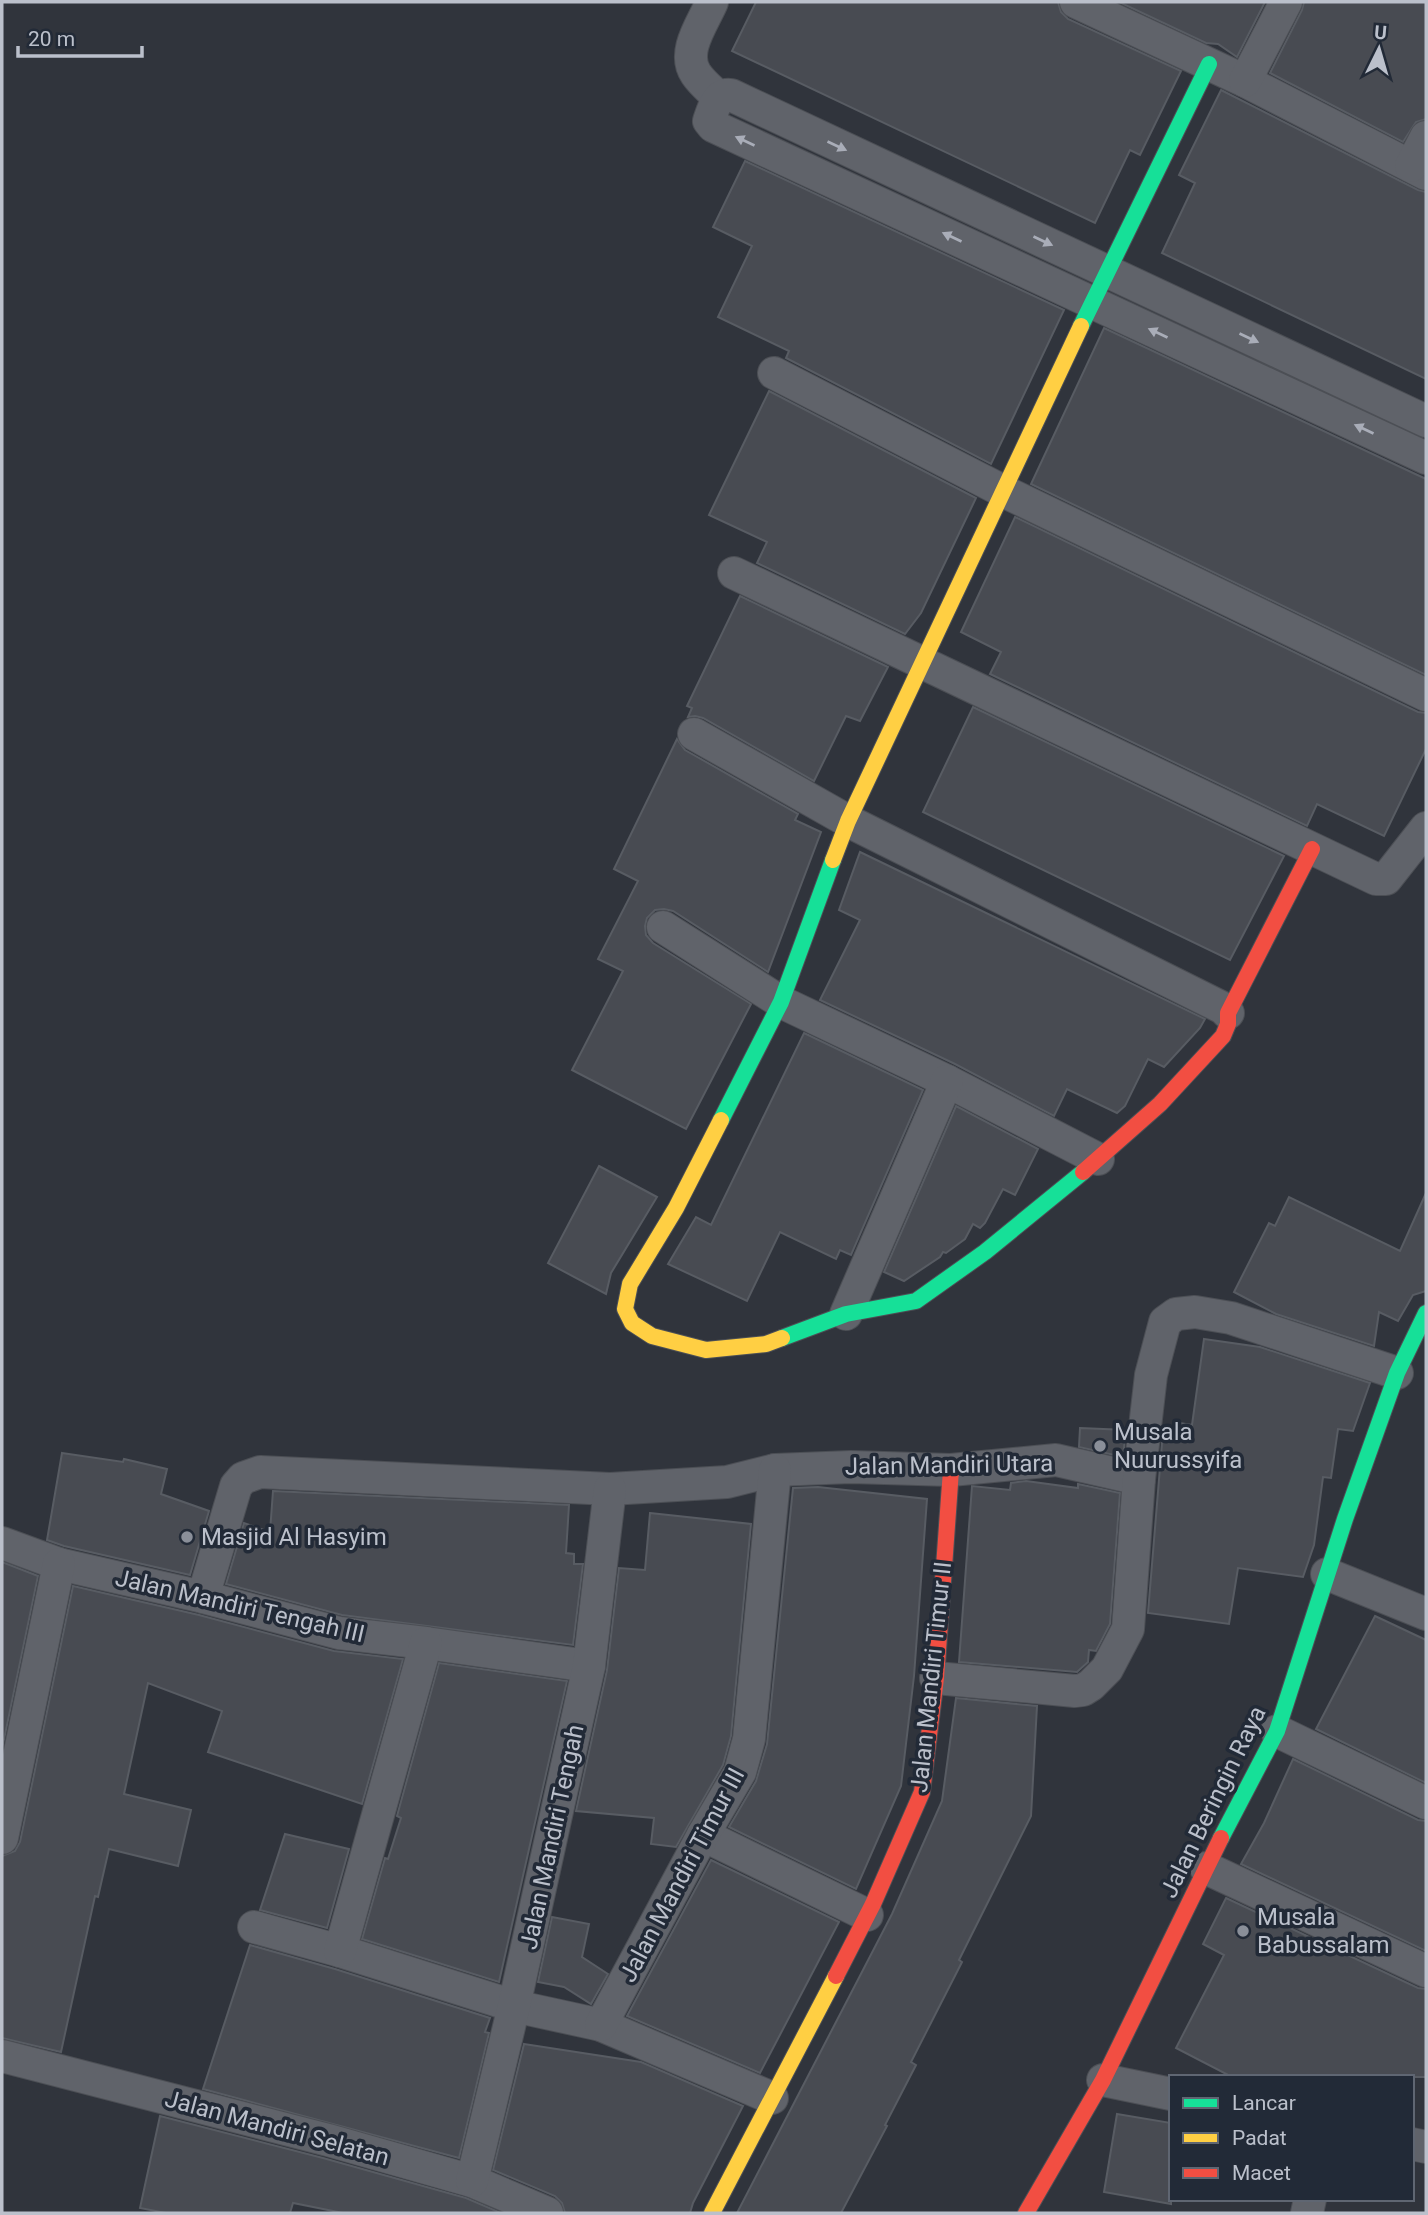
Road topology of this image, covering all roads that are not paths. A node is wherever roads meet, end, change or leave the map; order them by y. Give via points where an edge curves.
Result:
1 (712, 2) edge
2 (1077, 2) edge
3 (1286, 2) edge
4 (1209, 64) junction
5 (1245, 80) junction
6 (719, 98) junction
7 (1426, 136) edge
8 (1419, 170) edge
9 (1107, 271) junction
10 (1092, 302) junction
11 (774, 373) dead end
12 (1426, 421) edge
13 (1426, 458) edge
14 (1003, 491) junction
15 (734, 573) dead end
16 (920, 663) junction
17 (1426, 695) edge
18 (694, 734) dead end
19 (848, 821) junction
20 (1426, 828) edge
21 (1312, 849) junction
22 (663, 927) dead end
23 (781, 1002) junction
24 (1228, 1013) junction
25 (947, 1081) junction
26 (1098, 1159) junction
27 (1426, 1313) edge
28 (846, 1314) junction
29 (1397, 1373) junction
30 (775, 1470) junction
31 (951, 1470) junction
32 (1139, 1479) junction
33 (610, 1489) junction
34 (2, 1543) edge
35 (59, 1564) junction
36 (1327, 1574) junction
37 (203, 1597) junction
38 (1426, 1614) edge
39 (426, 1643) junction
40 (589, 1667) junction
41 (936, 1678) junction
42 (1277, 1731) junction
43 (1426, 1803) edge
44 (703, 1835) junction
45 (2, 1839) edge
46 (1206, 1868) junction
47 (867, 1915) junction
48 (254, 1927) dead end
49 (341, 1951) junction
50 (1426, 1971) edge
51 (514, 2006) junction
52 (601, 2025) junction
53 (2, 2056) edge
54 (1103, 2080) junction
55 (1169, 2094) edge
56 (772, 2098) junction
57 (472, 2181) junction
58 (547, 2213) edge
59 (712, 2213) edge
60 (1026, 2213) edge

1 - 6 street via 690,53 697,76
2 - 4 street
3 - 5 street
4 - 5 street
4 - 9 street
5 - 8 street
6 -> 9 street via 731,95
10 -> 6 street via 713,127 709,121
7 - 8 street
9 - 10 street
9 -> 12 street
13 -> 10 street
10 - 14 street
11 - 14 street
14 - 16 street
14 - 17 street
15 - 16 street
16 - 19 street
16 - 21 street
18 - 19 street
19 - 23 street
19 - 24 street
20 - 21 street via 1383,880
21 - 24 street
22 - 23 street
23 - 25 street
23 - 28 street via 676,1208 630,1284 625,1309 632,1323 652,1336 706,1350 766,1344
24 - 26 street via 1223,1036 1160,1104
25 - 26 street
25 - 28 street
26 - 28 street via 985,1252 916,1301
27 - 29 street, Jalan Beringin Raya
29 - 32 street via 1231,1318 1176,1314 1165,1322 1158,1343
29 - 36 street, Jalan Beringin Raya
30 - 31 street, Jalan Mandiri Utara
30 - 33 street via 727,1482
30 - 44 street, Jalan Mandiri Timur III via 749,1739 740,1772
31 - 32 street, Jalan Mandiri Utara via 1056,1460
31 - 41 street, Jalan Mandiri Timur II
32 - 41 street via 1128,1629 1107,1669 1091,1685 1075,1691
33 - 37 street via 260,1472 236,1486
33 - 40 street, Jalan Mandiri Tengah
34 - 35 street, Jalan Mandiri Tengah III
35 - 37 street, Jalan Mandiri Tengah III
35 - 45 street
36 - 38 street
36 - 42 street, Jalan Beringin Raya
37 - 39 street, Jalan Mandiri Tengah III via 339,1633
39 - 40 street, Jalan Mandiri Tengah III
39 - 49 street
40 - 51 street, Jalan Mandiri Tengah
41 - 47 street, Jalan Mandiri Timur II via 922,1792
42 - 43 street
42 - 46 street, Jalan Beringin Raya
44 - 47 street
44 - 52 street, Jalan Mandiri Timur III
46 - 50 street
46 - 54 street, Jalan Beringin Raya
47 - 56 street, Jalan Mandiri Timur II
48 - 49 street
49 - 51 street
51 - 52 street
51 - 57 street, Jalan Mandiri Tengah
52 - 56 street
53 - 57 street, Jalan Mandiri Selatan
54 - 55 street
54 - 60 street, Jalan Beringin Raya
56 - 59 street, Jalan Mandiri Timur II
57 - 58 street, Jalan Mandiri Selatan

